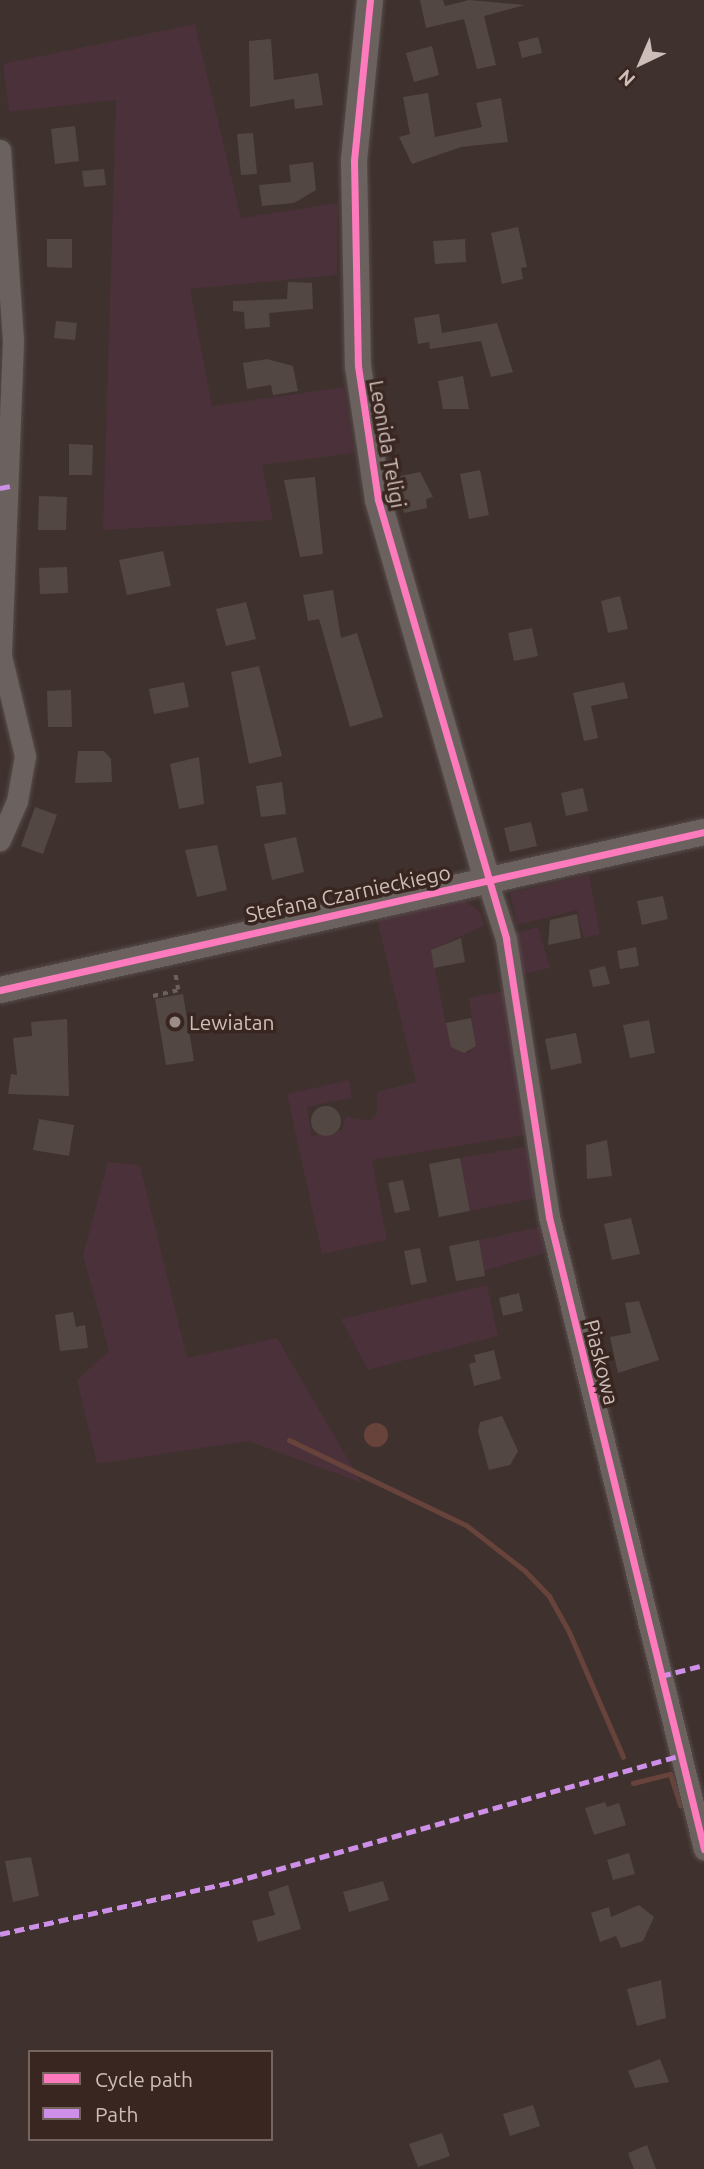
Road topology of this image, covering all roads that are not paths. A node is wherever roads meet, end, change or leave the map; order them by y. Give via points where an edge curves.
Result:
1 (370, 0) edge
2 (0, 150) edge
3 (5, 487) edge
4 (704, 832) edge
5 (0, 840) edge
6 (487, 880) junction
7 (0, 990) edge
8 (704, 1849) edge

1 - 6 street, Leonida Teligi via 355,160 358,366 378,500
2 - 3 street via 13,341
3 - 5 street via 1,656 24,755 17,801
4 - 6 street, Stefana Czarnieckiego
6 - 7 street, Stefana Czarnieckiego
6 - 8 street, Piaskowa via 506,939 549,1217

